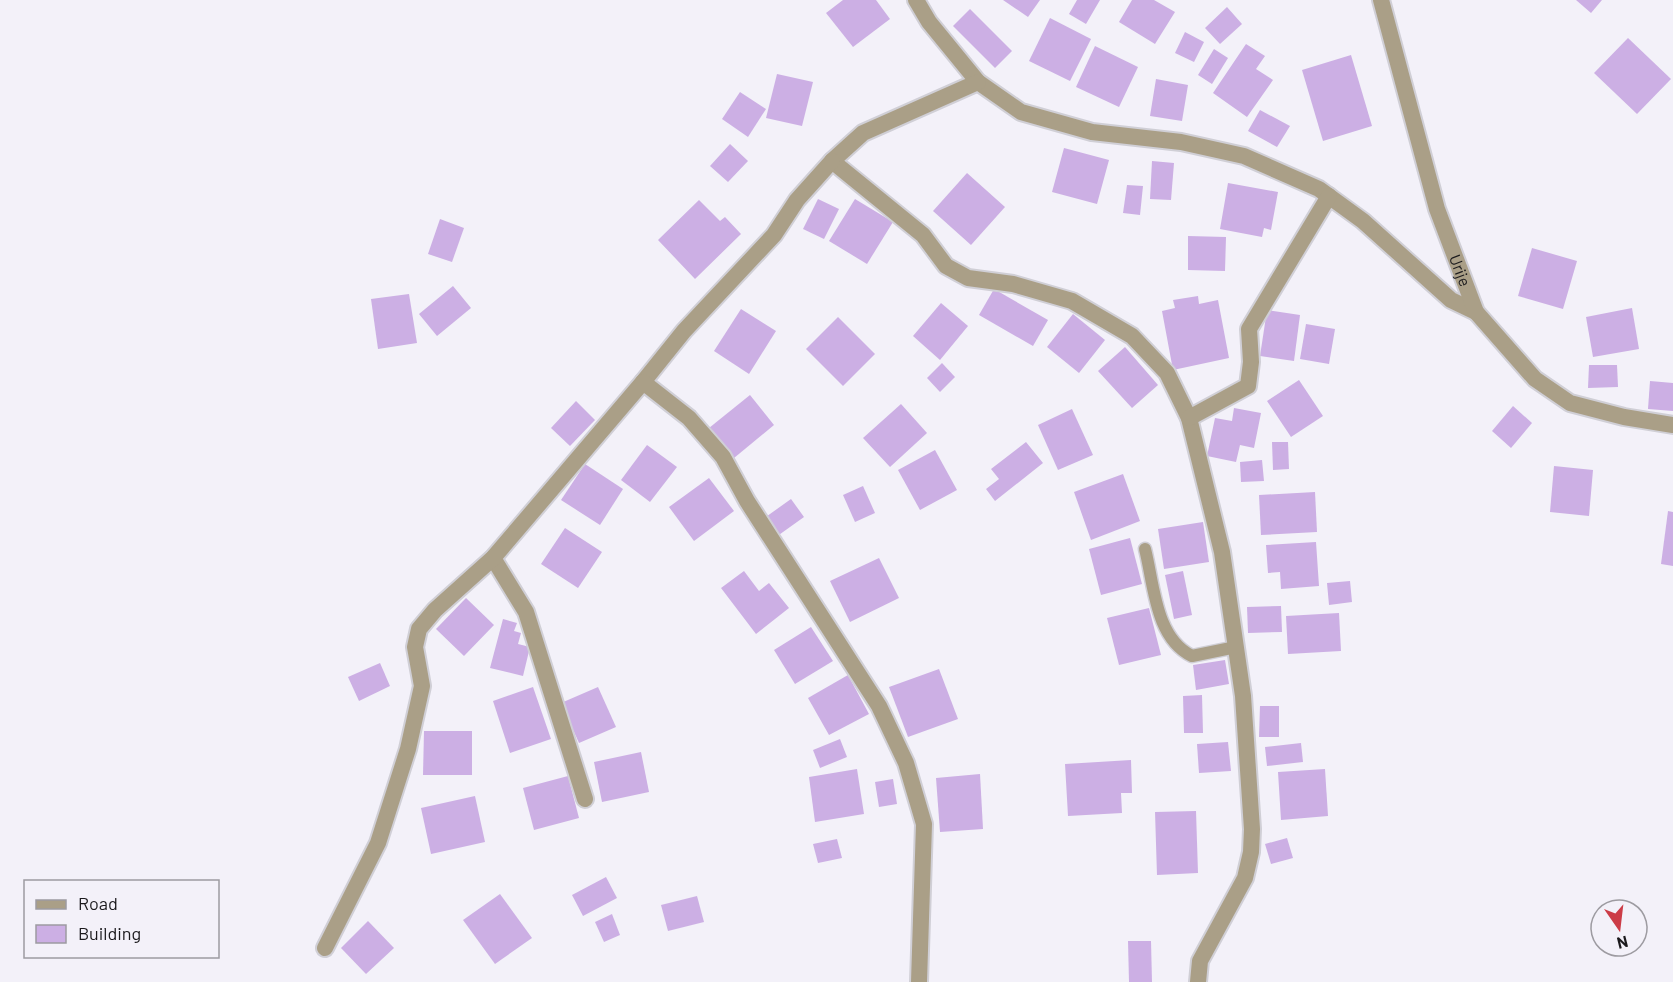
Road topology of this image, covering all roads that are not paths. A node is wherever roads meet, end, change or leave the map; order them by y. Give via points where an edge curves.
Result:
1 (916, 0) edge
2 (1381, 0) edge
3 (978, 82) junction
4 (832, 161) junction
5 (1329, 196) junction
6 (1476, 312) junction
7 (643, 382) junction
8 (1189, 418) junction
9 (1673, 425) edge
10 (1145, 549) dead end
11 (493, 558) junction
12 (1236, 647) junction
13 (585, 799) dead end
14 (325, 948) dead end
15 (919, 982) edge
16 (1198, 982) edge

1 - 3 street
2 - 6 street, Urije via 1437,209
3 - 4 street via 863,133
3 - 5 street via 1021,112 1092,132 1181,142 1244,156
4 - 7 street via 796,200 774,235 678,338
4 - 8 street via 923,235 946,266 968,278 1013,284 1072,301 1132,336 1167,373
5 - 6 street via 1363,221 1451,300
5 - 8 street via 1249,329 1248,386
6 - 9 street, Urije via 1535,379 1570,403
7 - 11 street
7 - 15 street via 689,418 723,457 747,501 879,706 906,763 924,824
8 - 12 street via 1222,552
10 - 12 lane via 1162,621 1176,645 1192,656
11 - 13 street via 526,612
11 - 14 street via 419,629 415,647 422,686 408,748 378,843
12 - 16 street via 1250,762 1251,852 1245,878 1200,961

